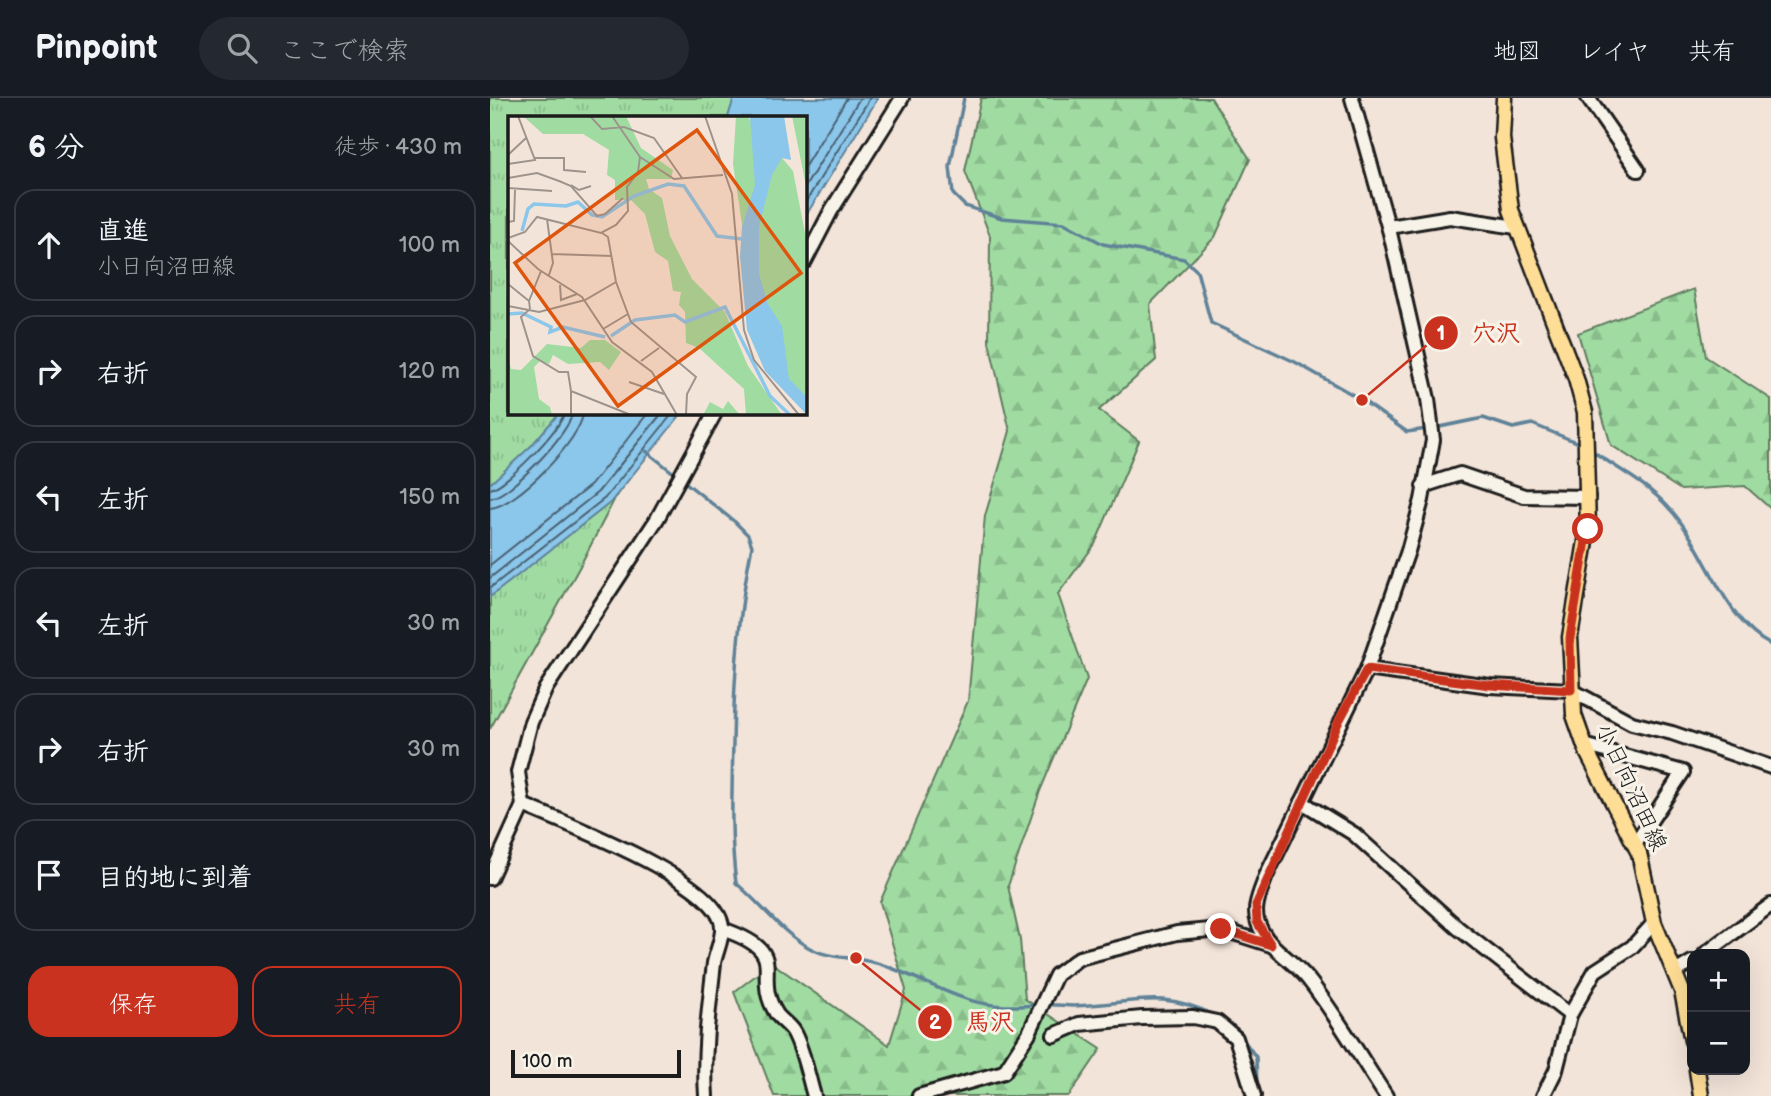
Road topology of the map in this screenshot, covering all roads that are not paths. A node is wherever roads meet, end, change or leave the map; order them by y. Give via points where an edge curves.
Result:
1 (902, 98) edge
2 (1352, 98) edge
3 (1504, 98) edge
4 (1588, 98) edge
5 (1639, 170) dead end
6 (1389, 227) junction
7 (1517, 227) junction
8 (807, 257) edge
9 (714, 415) edge
10 (1423, 486) junction
11 (1588, 497) junction
12 (1367, 669) junction
13 (1571, 690) junction
14 (1584, 745) junction
15 (1771, 767) edge
16 (1302, 802) junction
17 (523, 805) junction
18 (1635, 844) junction
19 (490, 878) edge
20 (1771, 905) edge
21 (1654, 923) junction
22 (722, 929) junction
23 (1271, 945) junction
24 (1712, 949) edge
25 (1687, 965) edge
26 (1675, 972) junction
27 (1570, 1015) junction
28 (1687, 1021) edge
29 (1054, 1035) dead end
30 (1698, 1075) edge
31 (706, 1096) edge
32 (814, 1096) edge
33 (919, 1096) edge
34 (1254, 1096) edge
35 (1386, 1096) edge
36 (1543, 1096) edge
37 (1701, 1096) edge

1 - 8 street
2 - 6 street
3 - 7 main road, 小日向沼田線 via 1504,174
4 - 5 street
6 - 7 street via 1450,217
6 - 10 street via 1429,399 1433,440
7 - 11 main road, 小日向沼田線 via 1585,412
9 - 17 street via 657,519 546,688 518,772
10 - 11 street via 1460,474 1524,496
10 - 12 street via 1408,551
11 - 13 main road, 小日向沼田線 via 1588,529 1570,638
12 - 13 street
12 - 16 street
13 - 14 main road, 小日向沼田線
13 - 15 street via 1632,723
14 - 18 main road, 小日向沼田線
14 - 18 street via 1683,772
16 - 23 street via 1256,905 1257,922
16 - 27 street via 1354,834 1458,928
17 - 19 street
17 - 22 street via 643,857 719,911
18 - 21 main road, 小日向沼田線
20 - 24 street
21 - 26 main road, 小日向沼田線
21 - 27 street via 1632,947 1595,971
22 - 31 street via 706,1031
22 - 32 street via 748,938 765,956 775,1012 793,1031
23 - 33 street via 1221,929 1177,933 1079,958 1056,975 1029,1033 1004,1072
23 - 35 street via 1305,976 1331,1009
25 - 26 street
26 - 28 main road, 小日向沼田線
27 - 36 street via 1556,1070
29 - 34 street via 1079,1024 1142,1018 1193,1017 1217,1022 1236,1038
30 - 37 main road

